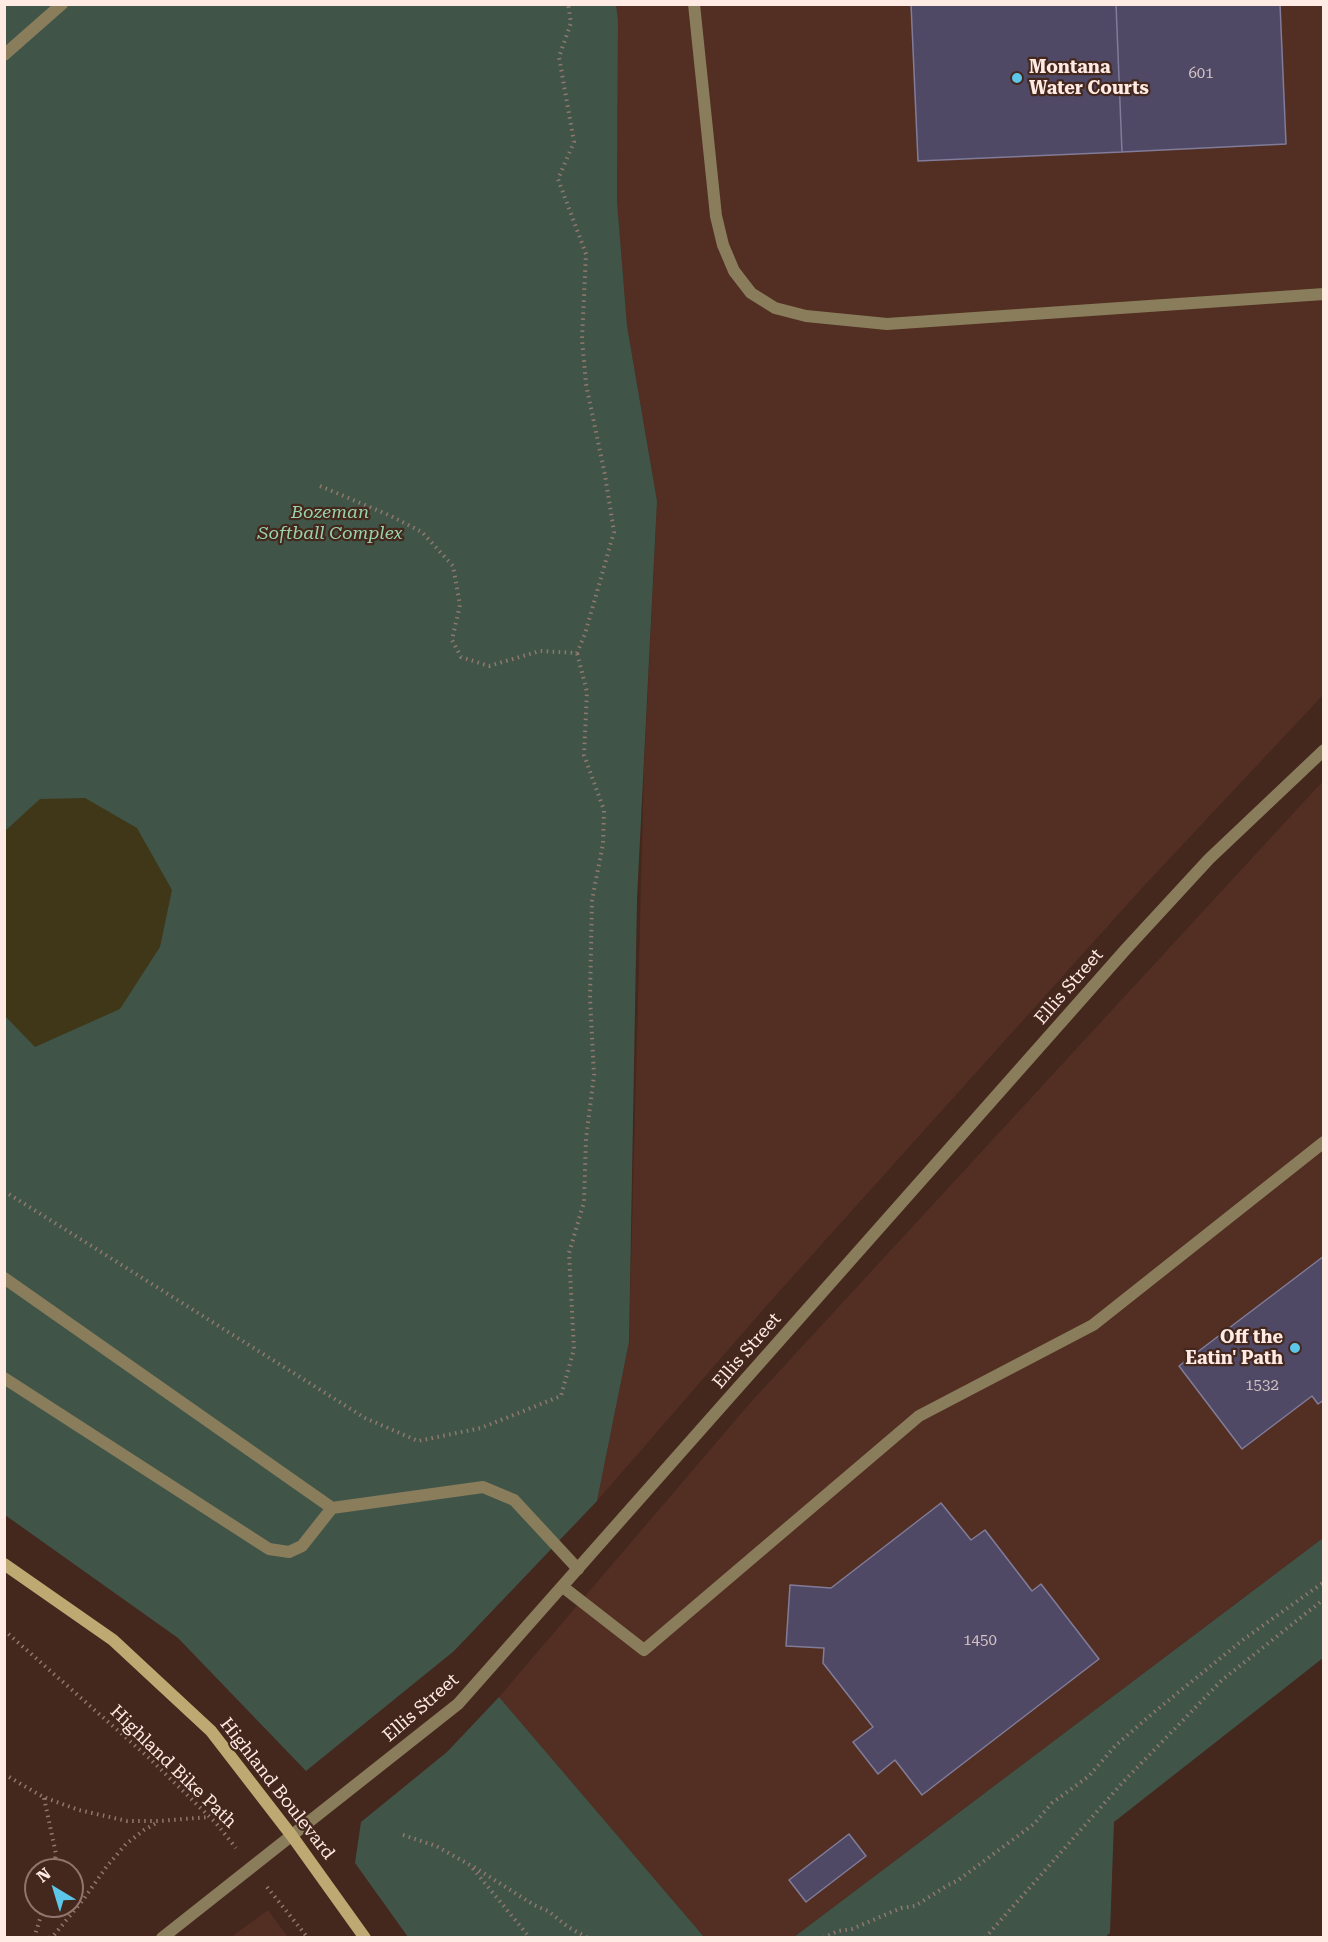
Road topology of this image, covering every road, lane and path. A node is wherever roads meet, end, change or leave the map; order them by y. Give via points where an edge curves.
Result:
1 (62, 4) edge
2 (568, 4) edge
3 (694, 4) edge
4 (4, 55) edge
5 (1323, 294) edge
6 (320, 486) dead end
7 (577, 653) junction
8 (1323, 750) edge
9 (1323, 1142) edge
10 (4, 1191) edge
11 (4, 1278) edge
12 (4, 1378) edge
13 (332, 1508) junction
14 (4, 1564) edge
15 (578, 1569) junction
16 (1323, 1582) edge
17 (563, 1587) junction
18 (1323, 1599) edge
19 (4, 1630) edge
20 (4, 1774) edge
21 (44, 1797) junction
22 (210, 1817) junction
23 (160, 1821) junction
24 (403, 1835) dead end
25 (292, 1836) junction
26 (55, 1858) edge
27 (470, 1865) junction
28 (251, 1868) junction
29 (40, 1918) edge
30 (34, 1938) edge
31 (49, 1938) edge
32 (162, 1938) edge
33 (308, 1938) edge
34 (365, 1938) edge
35 (530, 1938) edge
36 (588, 1938) edge
37 (823, 1938) edge
38 (985, 1938) edge

1 - 4 street
2 - 7 path via 571,23 559,57 574,142 558,179 586,254 582,339 586,384 614,532
3 - 5 street via 716,216 723,244 734,272 751,293 775,308 806,316 887,324
6 - 7 path via 422,532 453,566 460,605 453,640 461,657 489,666 540,651
7 - 10 path via 586,692 584,755 604,810 603,844 592,900 590,998 594,1075 584,1202 569,1253 574,1349 561,1396 481,1428 418,1441 365,1418
8 - 15 street, Ellis Street via 1209,859 1126,949
9 - 17 street via 1093,1325 919,1416 644,1650
11 - 13 street
12 - 13 street via 269,1549 289,1552 302,1546
13 - 15 street via 483,1487 514,1500
14 - 25 main road, Highland Boulevard via 113,1640 212,1731
15 - 17 street, Ellis Street
16 - 37 path via 1180,1691 1115,1746 1089,1776 1052,1803 1034,1824 957,1881 915,1906
17 - 25 street, Ellis Street via 458,1704
18 - 38 path via 1221,1680 1124,1781
19 - 22 path, Highland Bike Path
20 - 21 path
21 - 23 path via 127,1821
21 - 26 path
22 - 23 path
22 - 28 path, Highland Bike Path
23 - 31 path via 126,1844
24 - 27 path via 436,1846
25 - 28 street, Ellis Street
25 - 34 main road, Highland Boulevard
27 - 35 path
27 - 36 path
28 - 32 street, Ellis Street
28 - 33 path, Highland Bike Path
29 - 30 path

